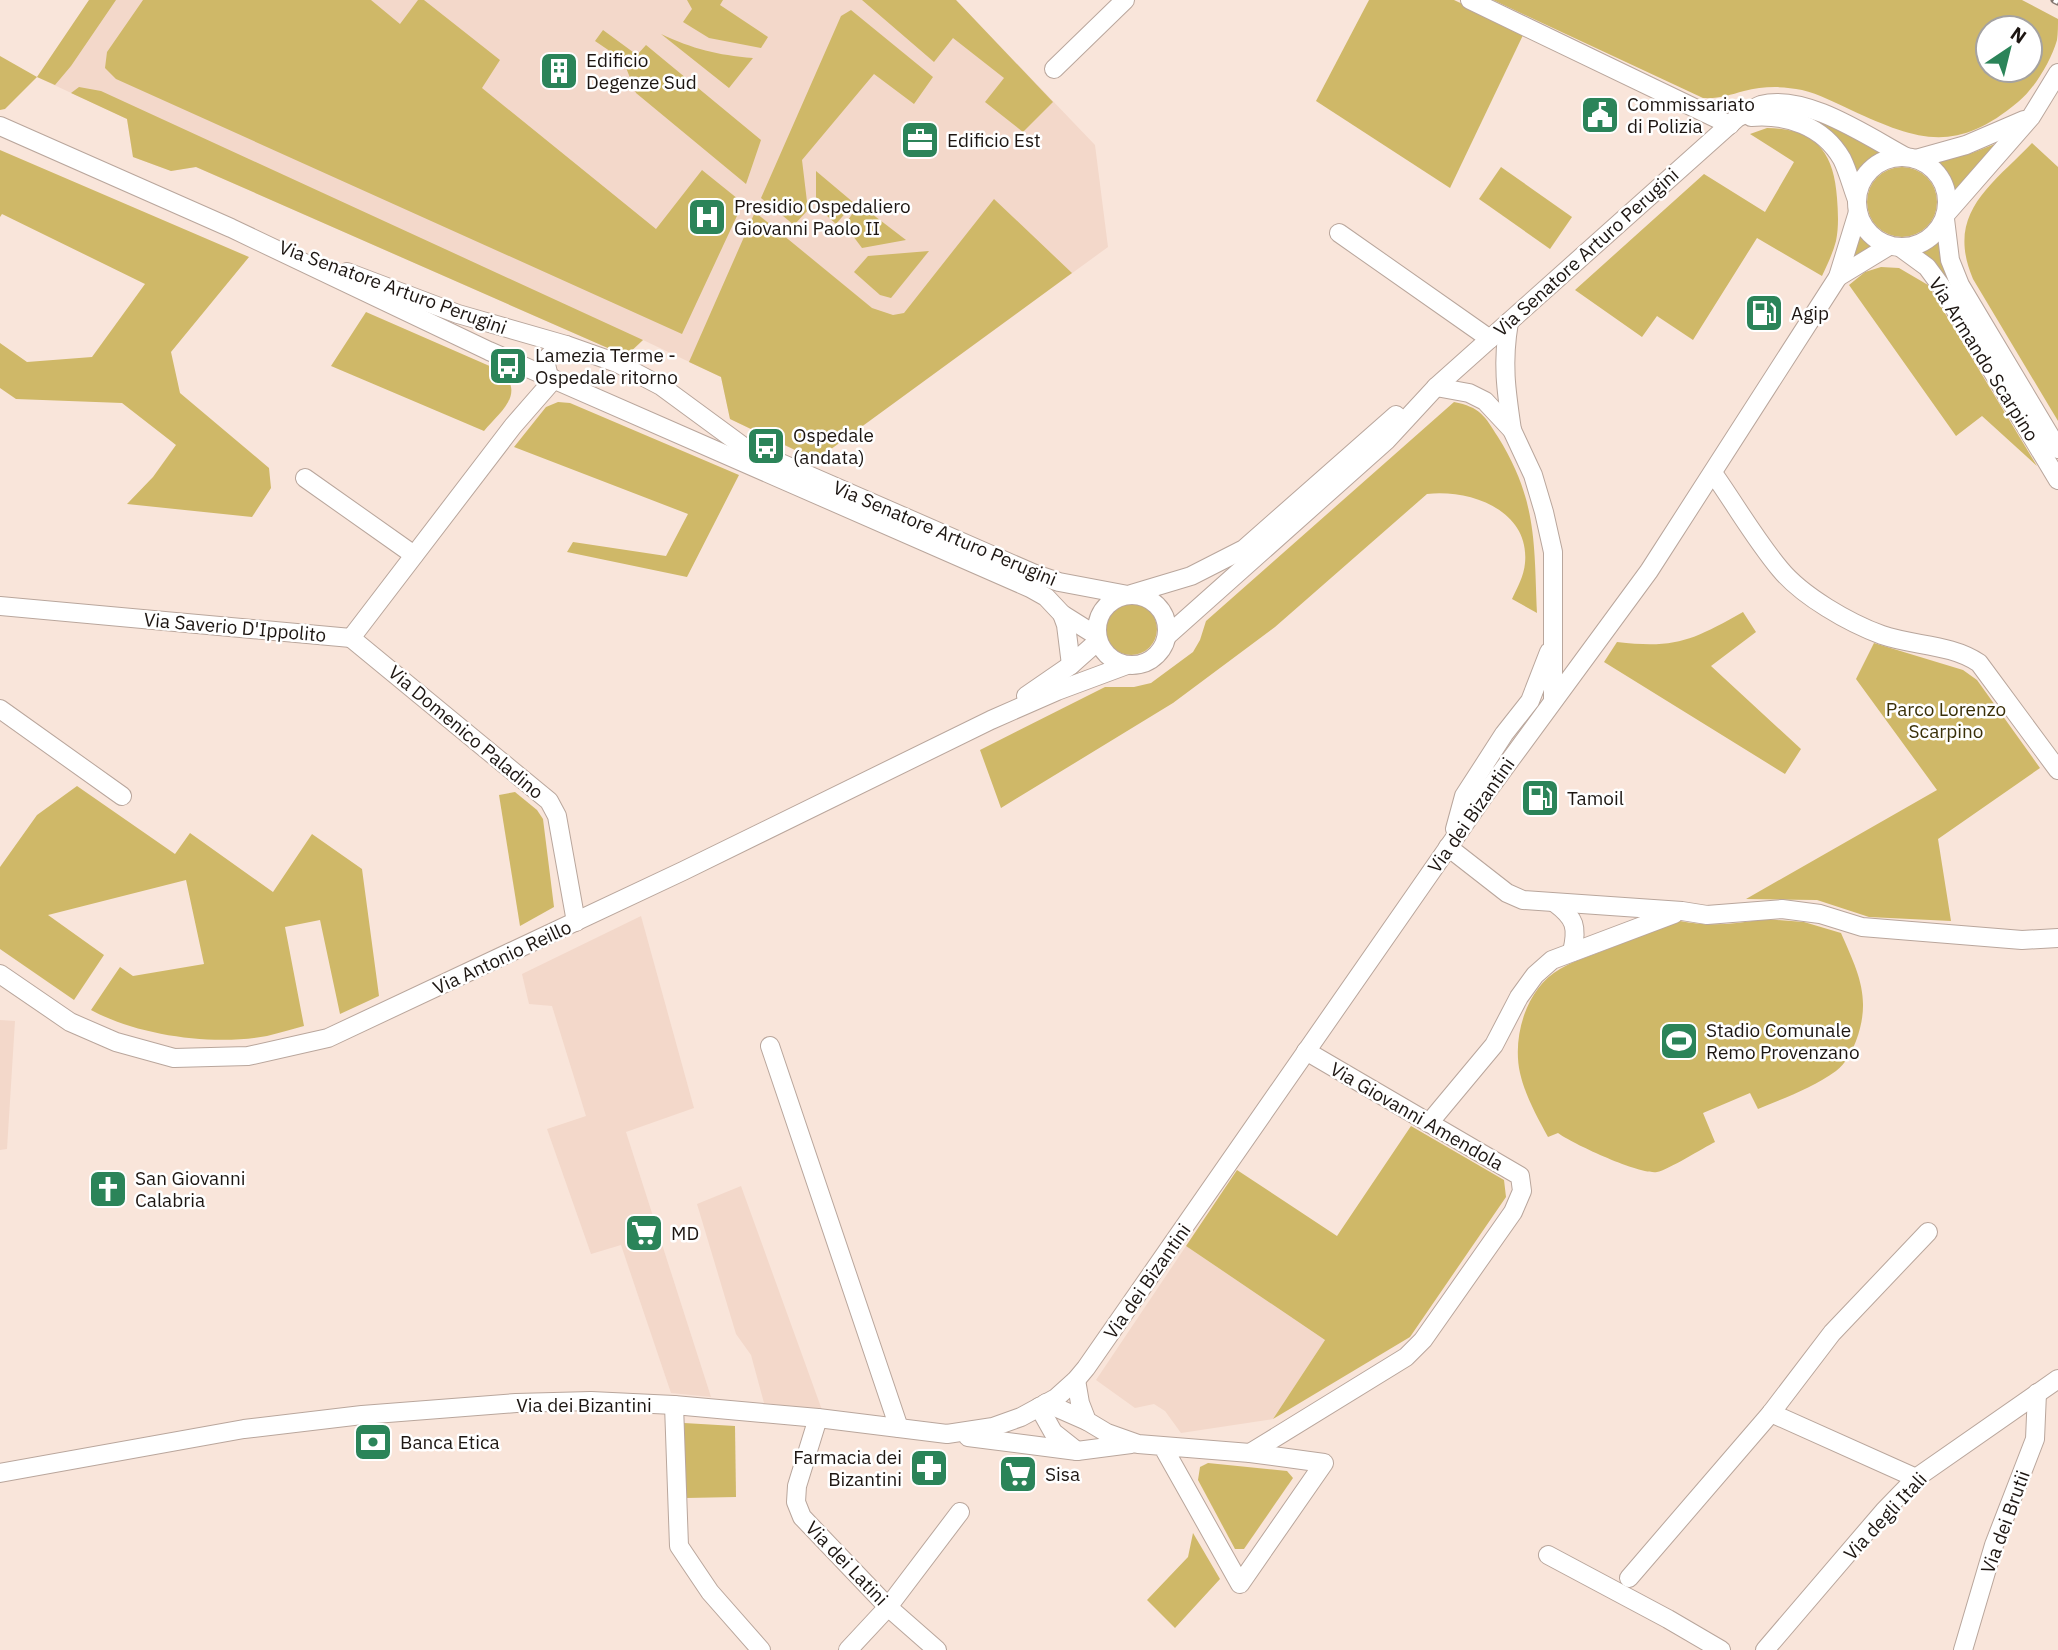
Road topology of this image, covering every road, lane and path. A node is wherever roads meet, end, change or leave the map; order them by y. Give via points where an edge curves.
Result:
1 (1125, 0) edge
2 (1470, 0) edge
3 (1054, 69) dead end
4 (2056, 83) edge
5 (2031, 117) junction
6 (1734, 122) junction
7 (0, 126) edge
8 (1911, 158) junction
9 (1857, 206) junction
10 (1946, 216) junction
11 (231, 228) junction
12 (1339, 233) dead end
13 (1895, 247) junction
14 (1838, 277) junction
15 (1509, 322) junction
16 (1490, 339) junction
17 (566, 345) junction
18 (552, 378) junction
19 (1436, 387) junction
20 (676, 397) junction
21 (653, 421) junction
22 (1512, 430) junction
23 (2058, 449) edge
24 (1713, 473) junction
25 (305, 478) dead end
26 (2058, 480) edge
27 (414, 555) junction
28 (1129, 595) junction
29 (0, 606) edge
30 (1062, 614) junction
31 (1167, 636) junction
32 (351, 638) junction
33 (1098, 638) junction
34 (1553, 642) junction
35 (1071, 664) junction
36 (1127, 665) junction
37 (1580, 668) junction
38 (1543, 704) junction
39 (0, 709) edge
40 (991, 720) junction
41 (2058, 770) edge
42 (122, 796) dead end
43 (1451, 843) junction
44 (1555, 903) junction
45 (1682, 911) junction
46 (576, 922) junction
47 (2058, 938) edge
48 (1572, 952) junction
49 (0, 974) edge
50 (770, 1046) dead end
51 (1306, 1051) junction
52 (1429, 1123) junction
53 (1928, 1231) dead end
54 (2058, 1378) edge
55 (1076, 1380) junction
56 (2037, 1393) junction
57 (674, 1405) junction
58 (1043, 1405) junction
59 (1771, 1413) junction
60 (818, 1418) junction
61 (1087, 1421) junction
62 (899, 1428) junction
63 (947, 1434) junction
64 (1138, 1444) junction
65 (1163, 1447) junction
66 (1077, 1451) junction
67 (1250, 1452) junction
68 (0, 1473) edge
69 (1916, 1478) junction
70 (960, 1512) dead end
71 (1548, 1555) dead end
72 (1629, 1578) dead end
73 (888, 1607) junction
74 (1966, 1649) edge
75 (761, 1650) edge
76 (848, 1650) edge
77 (937, 1650) edge
78 (1721, 1650) edge
79 (1765, 1650) edge

1 - 3 street
2 - 6 street
4 - 5 street
5 - 8 street via 1966,145
5 - 10 street
6 - 8 street, Via Senatore Arturo Perugini via 1761,105 1798,104
6 - 9 street via 1765,116 1813,128 1842,159
6 - 15 street, Via Senatore Arturo Perugini
7 - 11 street, Via Senatore Arturo Perugini
8 - 9 street via 1891,158 1872,169 1860,186
8 - 10 street via 1938,174 1948,199
9 - 13 street via 1872,236
9 - 14 street, Via dei Bizantini
10 - 13 street via 1927,240
10 - 23 street, Via Armando Scarpino via 1950,260 1960,285
11 - 17 street, Via Senatore Arturo Perugini via 458,314
11 - 18 street, Via Senatore Arturo Perugini
12 - 16 street
13 - 14 street, Via dei Bizantini
13 - 26 street, Via Armando Scarpino via 1927,267 1941,286
14 - 24 street, Via dei Bizantini
15 - 16 street, Via Senatore Arturo Perugini
15 - 22 street via 1504,371
16 - 19 street, Via Senatore Arturo Perugini
17 - 18 street via 545,360
17 - 20 street, Via Senatore Arturo Perugini via 628,368
18 - 21 street, Via Senatore Arturo Perugini
18 - 27 street, Via Saverio D'Ippolito
19 - 22 street via 1485,401
19 - 28 street, Via Senatore Arturo Perugini via 1396,415 1244,549 1191,576
19 - 31 street, Via Senatore Arturo Perugini via 1387,440
20 - 21 street via 680,417 669,423
20 - 28 street, Via Senatore Arturo Perugini via 734,441 1035,575
21 - 30 street, Via Senatore Arturo Perugini via 1030,588
22 - 34 street via 1532,475 1553,552
24 - 37 street, Via dei Bizantini
24 - 41 street via 1795,584 1870,630 1968,656 1979,663
25 - 27 street
27 - 32 street, Via Saverio D'Ippolito
28 - 31 street via 1151,600 1158,607
28 - 33 street via 1103,609
29 - 32 street, Via Saverio D'Ippolito
30 - 33 street, Via Senatore Arturo Perugini
30 - 35 street, Via Senatore Arturo Perugini
31 - 36 street via 1149,661
32 - 46 street, Via Domenico Paladino via 549,801 557,816
33 - 35 street, Via Antonio Reillo
33 - 36 street via 1109,657
34 - 37 street via 1559,664
34 - 38 street
35 - 40 street, Via Antonio Reillo
36 - 40 street, Via Antonio Reillo
37 - 38 street, Via dei Bizantini
38 - 43 street, Via dei Bizantini
39 - 42 street
40 - 46 street, Via Antonio Reillo
43 - 44 street via 1507,893 1523,900
43 - 51 street, Via dei Bizantini
44 - 45 street
44 - 48 street via 1573,922
45 - 47 street via 1707,915 1782,909 1819,914 1862,928 2022,940
45 - 48 street
46 - 49 street, Via Antonio Reillo via 328,1038 248,1056 174,1058 116,1042 61,1017
48 - 52 street via 1552,960 1535,975 1494,1045
50 - 62 street
51 - 52 street, Via Giovanni Amendola
51 - 55 street, Via dei Bizantini
52 - 67 street, Via Giovanni Amendola via 1520,1176 1522,1191 1513,1212 1423,1340 1406,1357
53 - 59 street via 1832,1332
54 - 56 street, Via degli Itali
55 - 58 street, Via dei Bizantini
55 - 61 street
56 - 69 street, Via degli Itali
56 - 74 street, Via dei Brutii via 2035,1439 1994,1545
57 - 60 street, Via dei Bizantini
57 - 68 street, Via dei Bizantini via 591,1401 362,1415 244,1429
57 - 75 street via 679,1546 710,1592
58 - 61 street
58 - 63 street, Via dei Bizantini via 993,1427
58 - 66 street via 1053,1432
59 - 69 street
59 - 72 street
60 - 62 street, Via dei Bizantini
60 - 73 street, Via dei Latini via 796,1502 802,1517
61 - 64 street
62 - 63 street, Via dei Bizantini
63 - 66 street
64 - 65 street
64 - 66 street
65 - 67 street
65 - 67 street via 1240,1584 1324,1463
69 - 79 street, Via degli Itali
70 - 73 street
71 - 78 street
73 - 76 street
73 - 77 street, Via dei Latini

